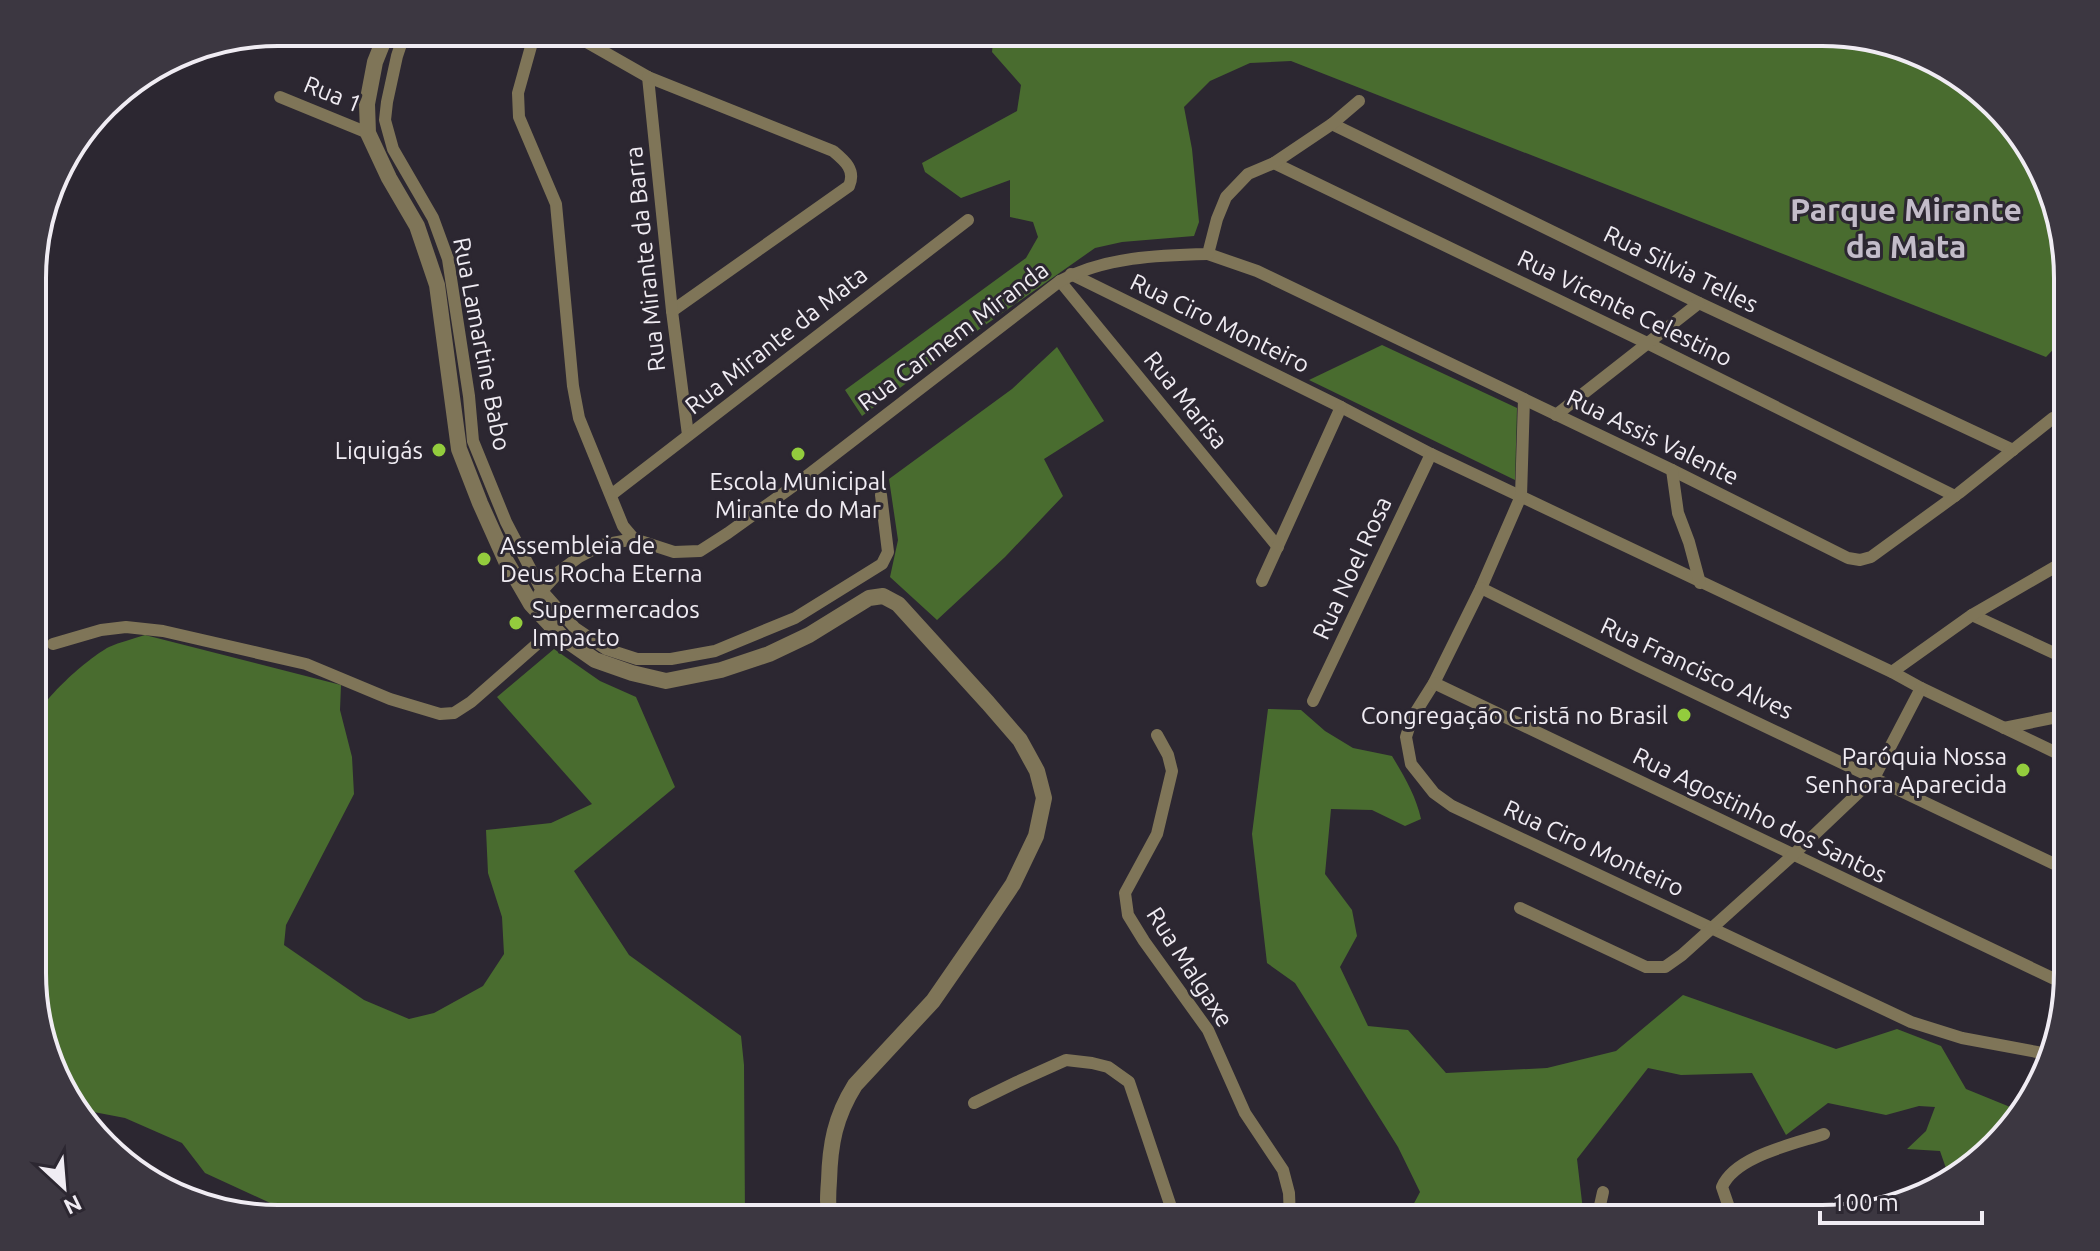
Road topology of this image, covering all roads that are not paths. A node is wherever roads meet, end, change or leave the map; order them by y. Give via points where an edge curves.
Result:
1 (381, 46) edge
2 (400, 46) edge
3 (531, 46) edge
4 (594, 46) edge
5 (648, 77) junction
6 (280, 97) dead end
7 (1359, 101) dead end
8 (1332, 124) junction
9 (368, 133) junction
10 (1274, 163) junction
11 (968, 220) dead end
12 (1208, 254) junction
13 (1066, 278) junction
14 (1699, 303) junction
15 (672, 311) junction
16 (1649, 344) junction
17 (1524, 399) junction
18 (1341, 407) junction
19 (1556, 415) junction
20 (2053, 418) dead end
21 (688, 435) junction
22 (2013, 450) junction
23 (1431, 454) junction
24 (1672, 470) junction
25 (611, 495) junction
26 (881, 495) dead end
27 (1521, 496) junction
28 (1955, 496) junction
29 (634, 539) junction
30 (1278, 547) junction
31 (2054, 568) edge
32 (1262, 581) dead end
33 (1700, 583) junction
34 (1481, 588) junction
35 (537, 598) junction
36 (1972, 615) junction
37 (554, 629) junction
38 (53, 644) dead end
39 (715, 651) junction
40 (2054, 653) edge
41 (721, 670) junction
42 (1892, 672) junction
43 (1434, 683) junction
44 (1921, 688) junction
45 (1313, 701) dead end
46 (2054, 718) edge
47 (2004, 728) junction
48 (1157, 735) dead end
49 (2054, 752) edge
50 (1874, 778) junction
51 (1793, 855) junction
52 (2054, 864) edge
53 (1520, 908) dead end
54 (1713, 928) junction
55 (2054, 979) edge
56 (2039, 1052) edge
57 (974, 1103) dead end
58 (1824, 1134) dead end
59 (1603, 1192) dead end
60 (827, 1205) edge
61 (1170, 1205) edge
62 (1289, 1205) edge
63 (1599, 1205) edge
64 (1728, 1205) edge

1 - 9 street via 367,104
2 - 35 street, Rua Lamartine Babo via 385,120 393,149 433,218 448,259 473,441
3 - 25 street via 518,93 519,117 556,204 579,418
4 - 5 street
5 - 15 street, Rua Mirante da Barra
5 - 15 street via 833,151 853,178 849,186
6 - 9 street, Rua 1
7 - 8 street
8 - 10 street
8 - 14 street, Rua Silvia Telles
9 - 35 street via 417,226 437,285 459,449 506,561
10 - 12 street via 1248,174 1226,197
10 - 16 street, Rua Vicente Celestino
11 - 21 street, Rua Mirante da Mata
12 - 13 street, Rua Carmem Miranda via 1100,265
12 - 17 street, Rua Assis Valente via 1257,271
13 - 18 street, Rua Ciro Monteiro
13 - 29 street, Rua Carmem Miranda via 700,551 674,552
13 - 30 street, Rua Marisa
14 - 16 street
14 - 22 street, Rua Silvia Telles
15 - 21 street, Rua Mirante da Barra
16 - 19 street
16 - 28 street, Rua Vicente Celestino
17 - 19 street, Rua Assis Valente
17 - 27 street
18 - 23 street, Rua Ciro Monteiro
18 - 30 street
19 - 24 street, Rua Assis Valente
20 - 22 street, Rua Assis Valente
21 - 25 street, Rua Mirante da Mata
22 - 28 street, Rua Assis Valente
23 - 27 street, Rua Ciro Monteiro
23 - 45 street, Rua Noel Rosa
24 - 28 street, Rua Assis Valente via 1860,560
24 - 33 street via 1678,513
25 - 29 street
26 - 39 street, Rua Lamartine Babo via 888,552 882,564 795,618
27 - 33 street, Rua Ciro Monteiro
27 - 34 street, Rua Ciro Monteiro
29 - 35 street via 602,545 579,557
30 - 32 street
31 - 36 street
33 - 42 street, Rua Ciro Monteiro
34 - 43 street, Rua Ciro Monteiro
34 - 50 street, Rua Francisco Alves
35 - 37 street
35 - 39 street, Rua Lamartine Babo via 606,649 637,659
36 - 40 street
36 - 42 street
37 - 38 street via 471,702 454,713 440,714 306,664 163,631 126,627
37 - 41 street via 595,660 632,673 666,681
39 - 41 street
41 - 60 street via 769,654 869,598 883,596 898,604 1020,740 1044,798 1036,836 1005,897 933,1001 846,1099 830,1148
42 - 44 street, Rua Ciro Monteiro
43 - 51 street, Rua Agostinho dos Santos
43 - 54 street, Rua Ciro Monteiro via 1406,737 1411,764 1434,793
44 - 47 street, Rua Ciro Monteiro
44 - 50 street
46 - 47 street
47 - 49 street, Rua Ciro Monteiro
48 - 62 street, Rua Malgaxe via 1172,771 1157,834 1125,893 1128,915 1208,1030 1245,1113 1283,1170
50 - 51 street
50 - 52 street, Rua Francisco Alves
51 - 54 street
51 - 55 street, Rua Agostinho dos Santos
53 - 54 street via 1646,967 1672,963
54 - 56 street, Rua Ciro Monteiro via 1911,1022
57 - 61 street via 1066,1060 1108,1067 1129,1082
58 - 64 street via 1739,1166 1722,1187
59 - 63 street

